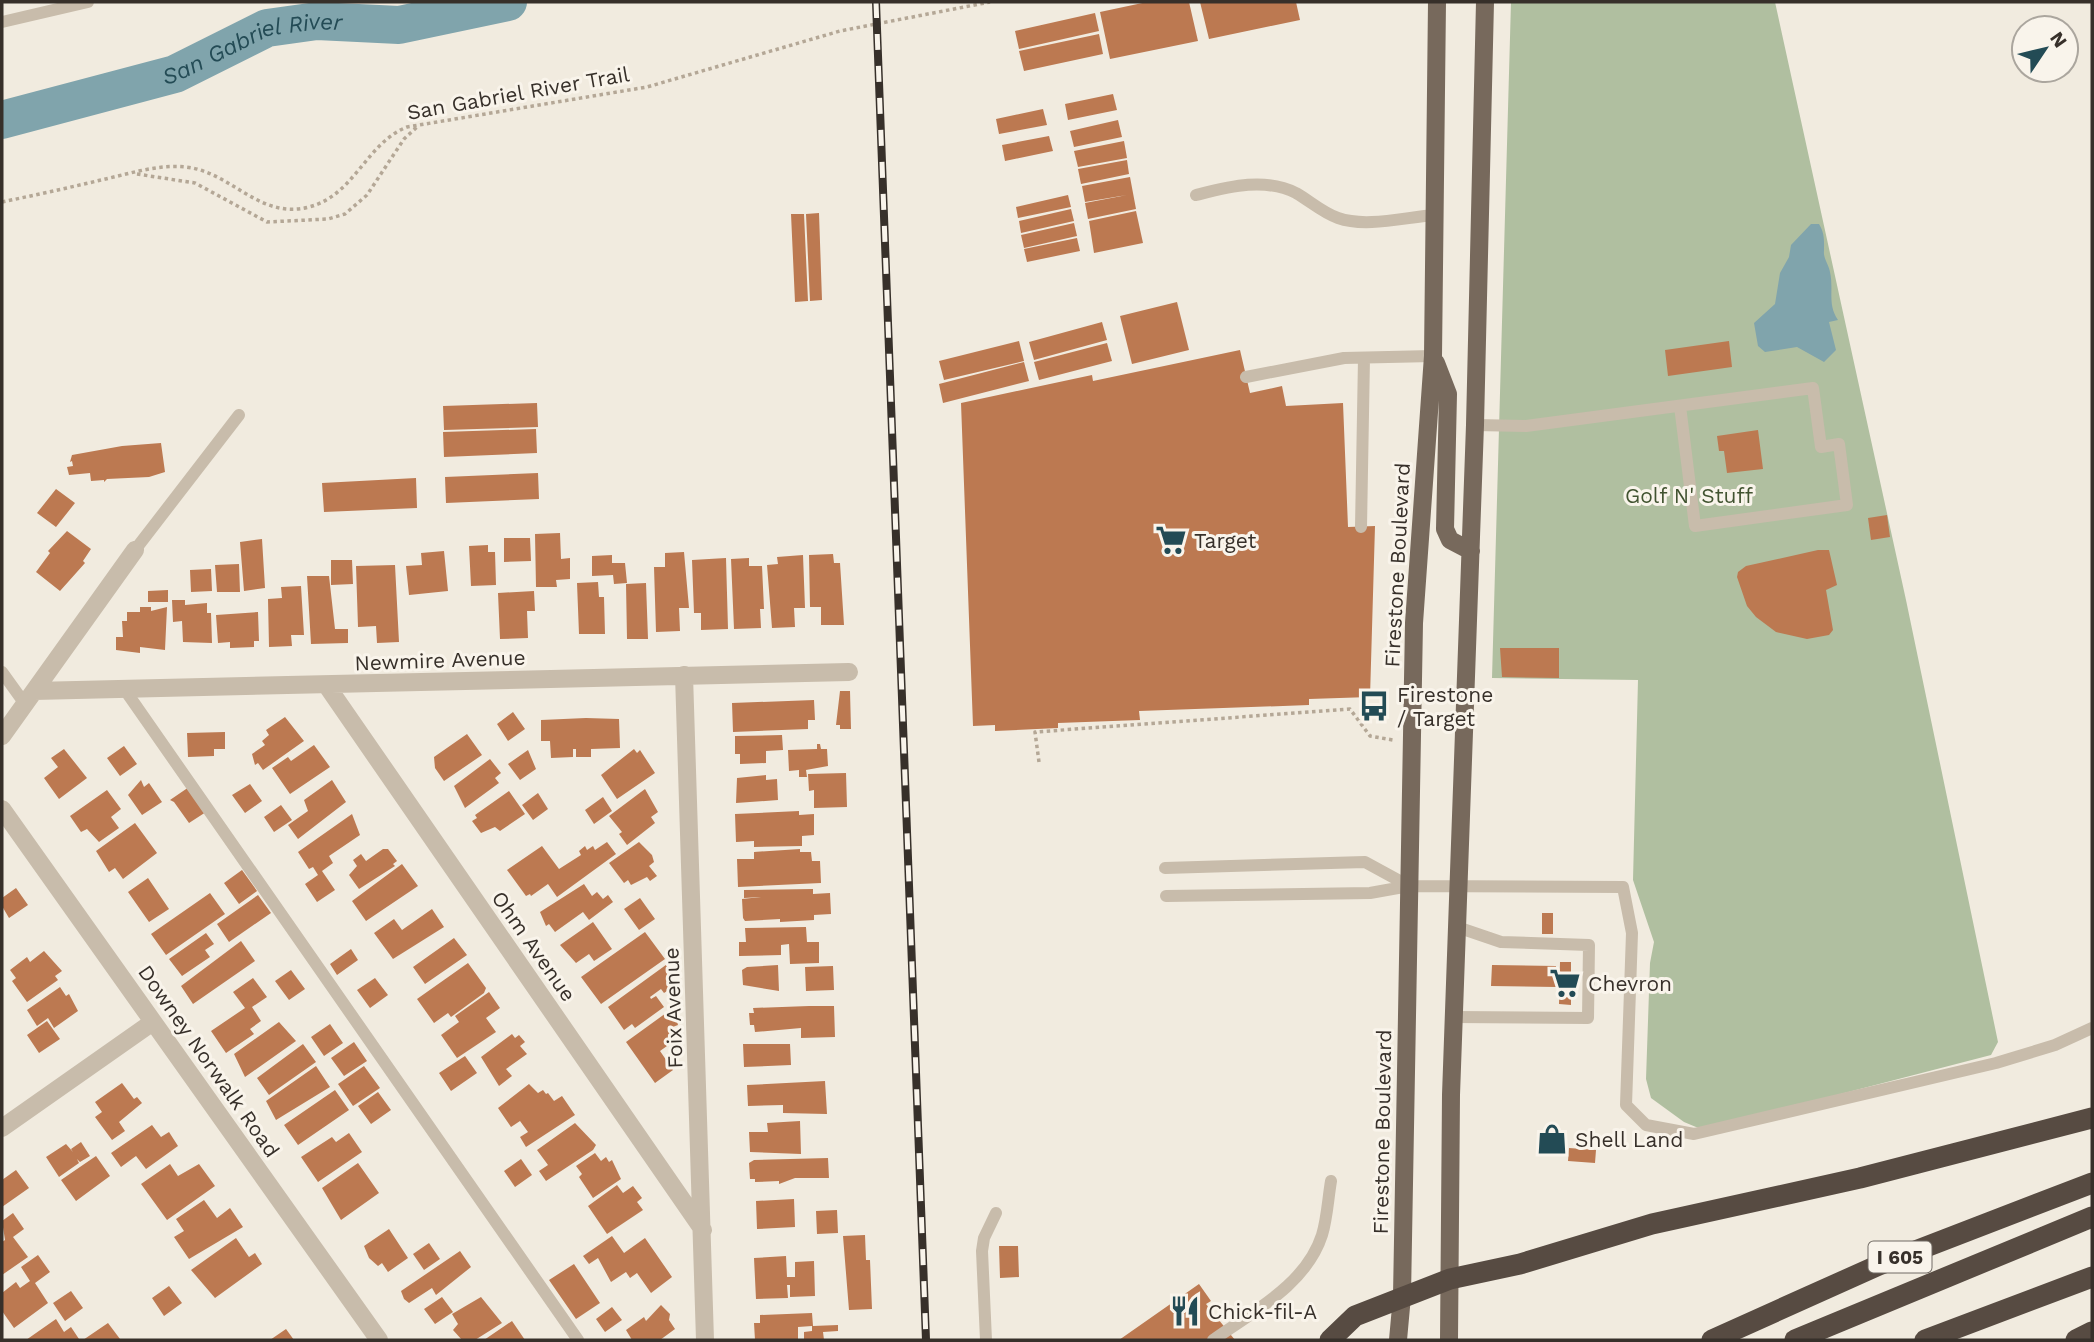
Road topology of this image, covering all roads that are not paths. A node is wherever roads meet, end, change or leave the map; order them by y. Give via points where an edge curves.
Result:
1 (88, 2) edge
2 (1437, 2) edge
3 (1485, 2) edge
4 (2, 22) edge
5 (1196, 195) dead end
6 (1435, 215) junction
7 (1433, 356) junction
8 (1364, 358) junction
9 (1246, 377) dead end
10 (1680, 406) junction
11 (239, 415) dead end
12 (1475, 425) junction
13 (1361, 527) dead end
14 (135, 550) joint
15 (1471, 551) junction
16 (2, 672) edge
17 (849, 672) dead end
18 (684, 675) junction
19 (327, 686) junction
20 (125, 690) junction
21 (29, 697) junction
22 (2, 736) edge
23 (2, 809) edge
24 (1165, 868) dead end
25 (1409, 886) junction
26 (1460, 887) junction
27 (1166, 896) dead end
28 (1457, 927) junction
29 (1454, 1017) junction
30 (153, 1022) junction
31 (2092, 1028) edge
32 (2092, 1118) edge
33 (2, 1128) edge
34 (1331, 1181) dead end
35 (2092, 1183) edge
36 (996, 1213) dead end
37 (2092, 1217) edge
38 (704, 1231) junction
39 (2092, 1232) edge
40 (2092, 1277) edge
41 (1450, 1279) junction
42 (1402, 1296) junction
43 (2092, 1332) edge
44 (379, 1340) edge
45 (578, 1340) edge
46 (705, 1340) edge
47 (986, 1340) edge
48 (1213, 1340) edge
49 (1330, 1340) edge
50 (1398, 1340) edge
51 (1449, 1340) edge
52 (1712, 1340) edge
53 (1795, 1340) edge
54 (1828, 1340) edge
55 (1925, 1340) edge
56 (2076, 1340) edge

1 - 4 lane
2 - 6 main road, Firestone Boulevard
3 - 12 main road
5 - 6 lane via 1234,186 1266,186 1296,193 1339,218 1358,221
6 - 7 main road, Firestone Boulevard
7 - 8 lane
7 - 15 main road via 1448,394 1445,529 1450,540
7 - 25 main road, Firestone Boulevard via 1415,623
8 - 9 lane
8 - 13 lane
10 - 10 lane via 1813,388 1821,447 1839,444 1847,505 1695,526
10 - 12 lane via 1526,426
11 - 14 lane
12 - 15 main road
14 - 21 street
15 - 26 main road
16 - 21 lane
17 - 18 street, Newmire Avenue
18 - 19 street, Newmire Avenue
18 - 38 street, Foix Avenue
19 - 20 street, Newmire Avenue
19 - 38 street, Ohm Avenue
20 - 21 street, Newmire Avenue
20 - 45 lane
21 - 22 street
23 - 30 street, Downey Norwalk Road
24 - 25 lane via 1365,862
25 - 26 lane
25 - 27 lane via 1370,893
25 - 42 main road, Firestone Boulevard
26 - 28 main road
26 - 31 lane via 1623,887 1632,933 1626,1105 1646,1125 1694,1134 1996,1063
28 - 29 main road
28 - 29 lane via 1501,942 1589,945 1588,1018
29 - 41 main road
30 - 33 street
30 - 44 street, Downey Norwalk Road
32 - 41 highway via 1860,1178 1651,1224 1520,1264
34 - 48 lane via 1322,1234 1305,1266 1286,1287
35 - 52 highway, I 605 via 1879,1265
36 - 47 lane via 982,1251
37 - 53 highway
38 - 46 street, Foix Avenue
39 - 54 highway
40 - 55 highway
41 - 42 highway
41 - 51 main road
42 - 49 highway via 1355,1316
42 - 50 main road, Firestone Boulevard
43 - 56 highway

